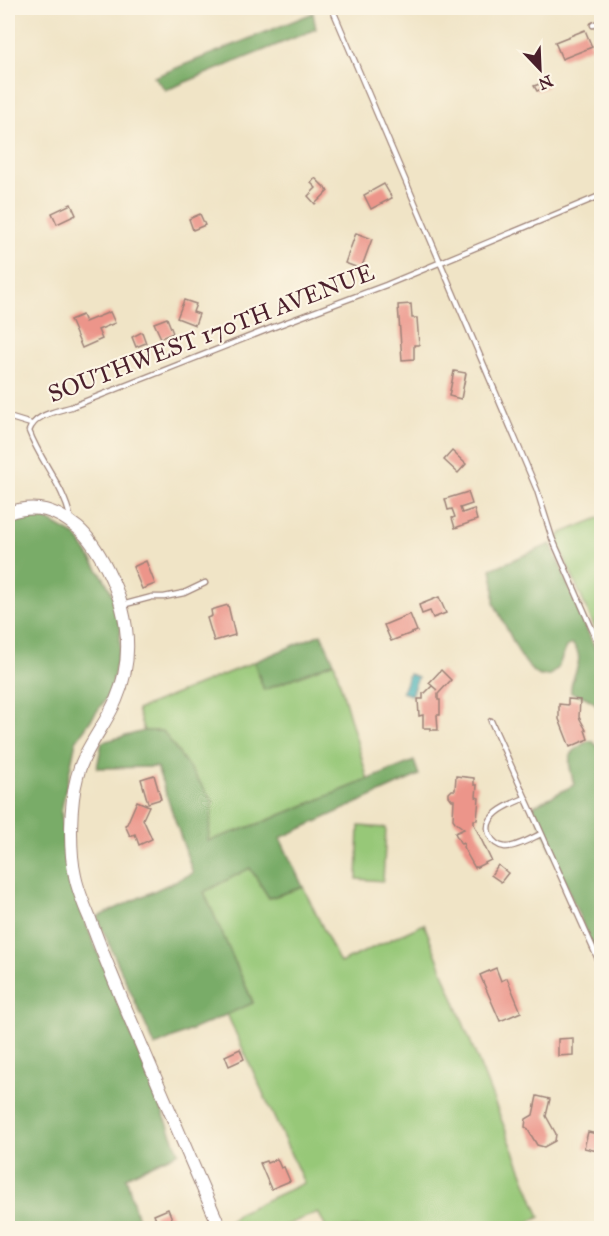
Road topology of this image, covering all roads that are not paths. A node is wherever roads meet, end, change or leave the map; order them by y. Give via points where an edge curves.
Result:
1 (332, 8) edge
2 (602, 21) edge
3 (593, 25) dead end
4 (602, 195) edge
5 (440, 263) junction
6 (8, 417) edge
7 (31, 424) junction
8 (8, 513) edge
9 (71, 523) junction
10 (205, 583) dead end
11 (122, 605) junction
12 (602, 652) edge
13 (491, 721) dead end
14 (525, 798) junction
15 (541, 834) junction
16 (602, 968) edge
17 (220, 1228) edge

1 - 5 lane
2 - 3 lane
4 - 5 lane, SOUTHWEST 170TH AVENUE
5 - 7 lane, SOUTHWEST 170TH AVENUE via 38,417
5 - 12 lane
6 - 7 lane
7 - 9 lane, SOUTHWEST 170TH AVENUE via 28,431 68,504
8 - 9 street via 27,508 47,510
9 - 11 street via 99,554
10 - 11 lane via 184,593
11 - 17 street via 127,639 125,670 116,701 77,776 74,870 109,969
13 - 14 lane
14 - 15 lane
14 - 15 lane via 500,810 492,819 488,830 491,838 504,847
15 - 16 lane

